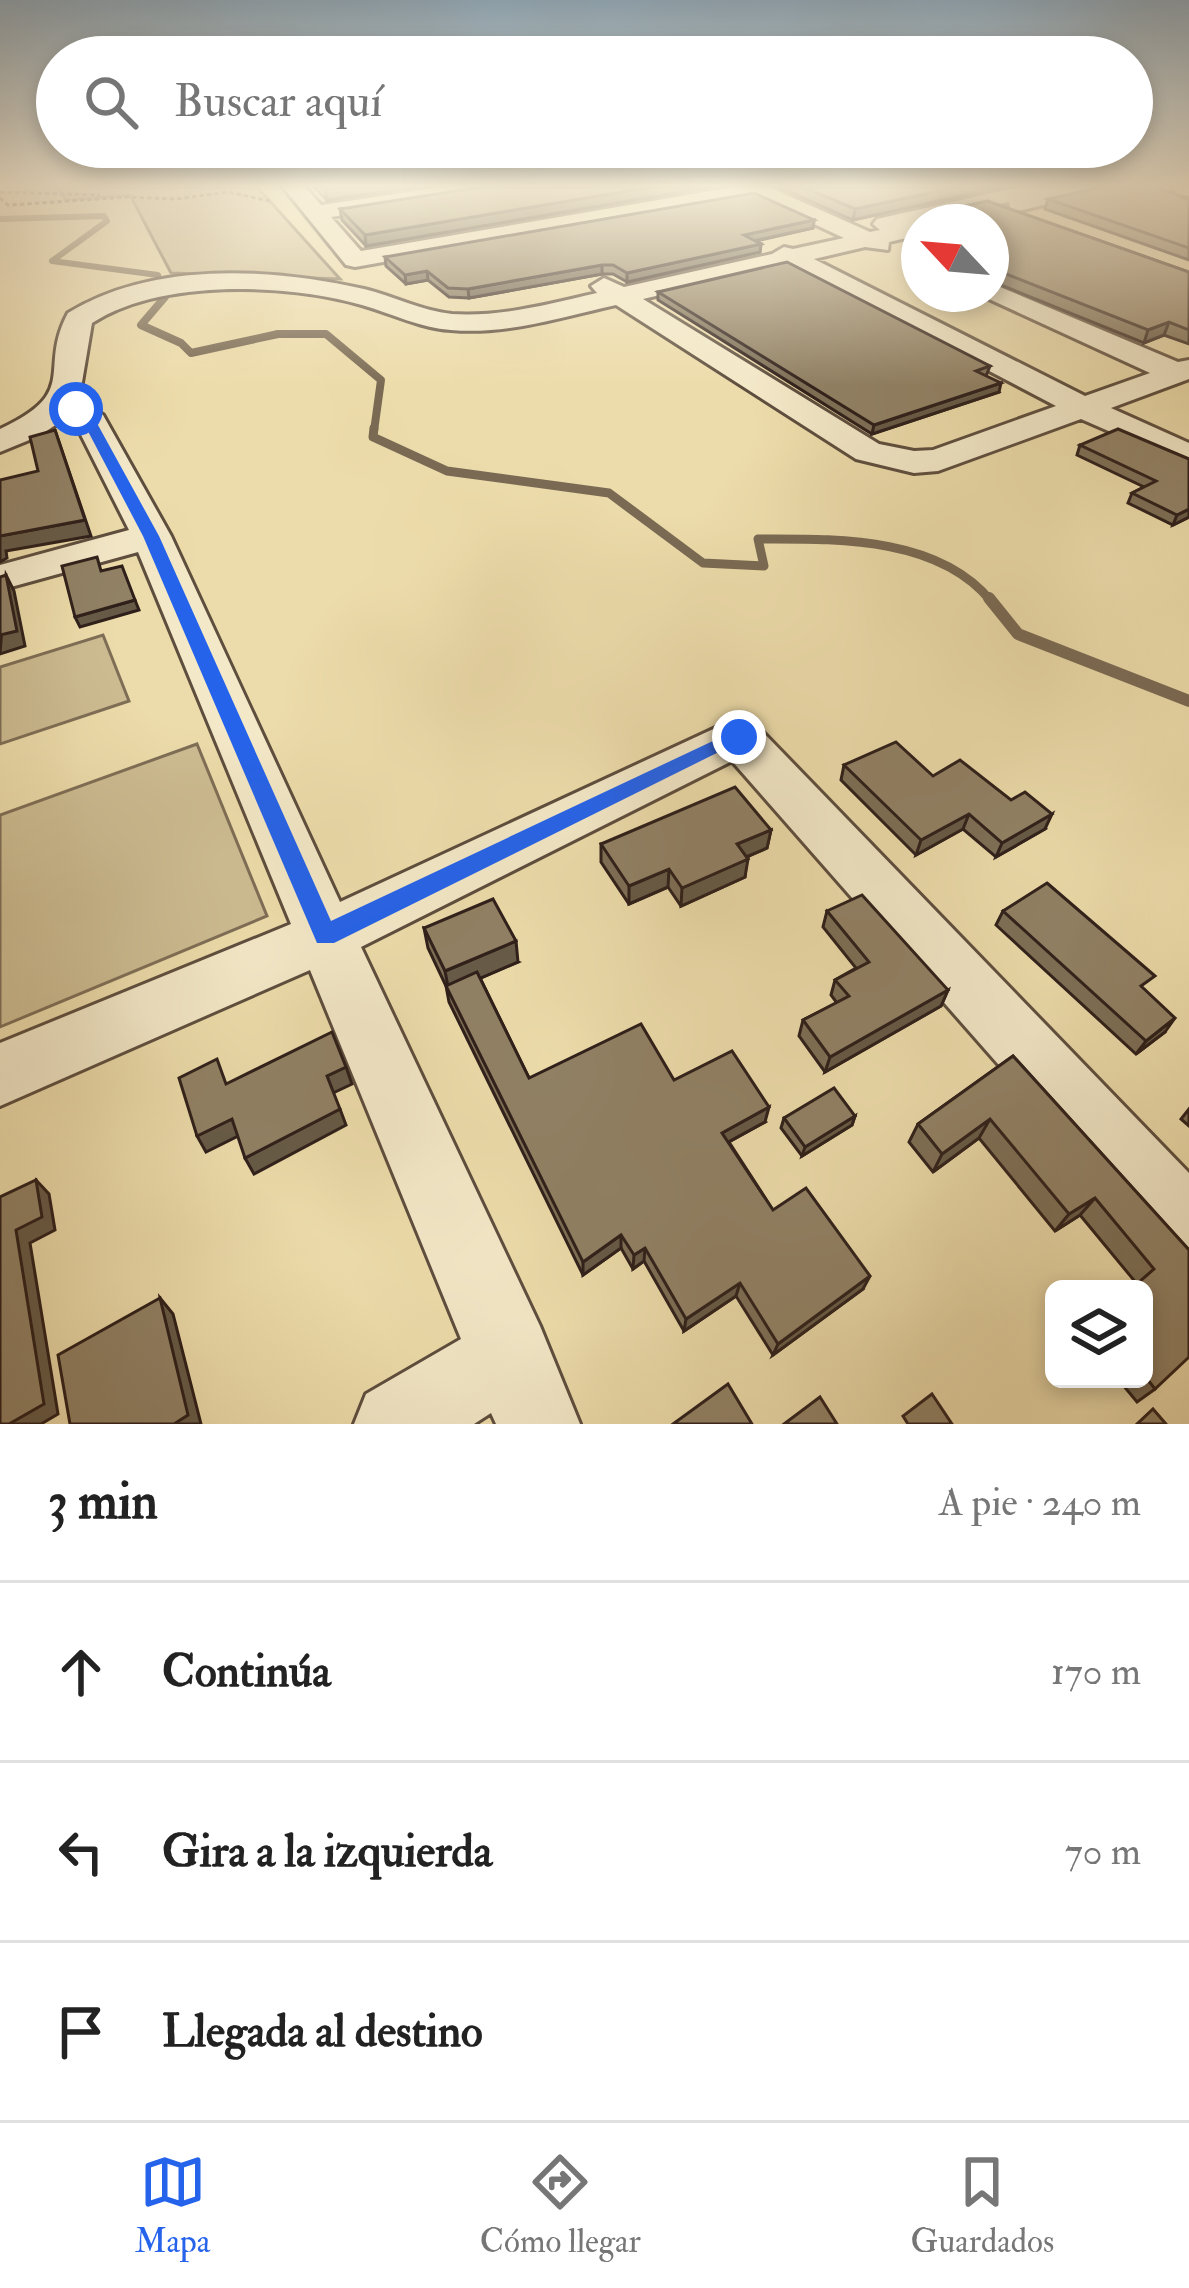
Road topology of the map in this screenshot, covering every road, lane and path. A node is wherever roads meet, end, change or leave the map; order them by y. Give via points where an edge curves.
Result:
1 (350, 253) edge
2 (391, 253) edge
3 (781, 253) edge
4 (783, 253) edge
5 (355, 260) junction
6 (612, 291) junction
7 (402, 296) dead end
8 (1009, 300) edge
9 (1183, 371) edge
10 (1086, 410) junction
11 (54, 412) junction
12 (0, 428) edge
13 (0, 442) edge
14 (1189, 456) edge
15 (151, 536) junction
16 (0, 578) edge
17 (326, 935) junction
18 (0, 1075) edge
19 (1189, 1226) edge
20 (525, 1390) edge
21 (396, 1424) edge

1 - 5 street
2 - 5 street
3 - 6 street
4 - 10 street
5 - 7 street
6 - 10 street via 888,458 938,460
6 - 11 street via 514,320 471,323 362,296 142,289 78,319 72,388
8 - 9 street
9 - 10 street
10 - 14 street
11 - 12 street
11 - 13 street
11 - 15 street via 87,416
15 - 16 street
15 - 17 street
17 - 18 street
17 - 19 street via 739,737
17 - 20 street
20 - 21 street

